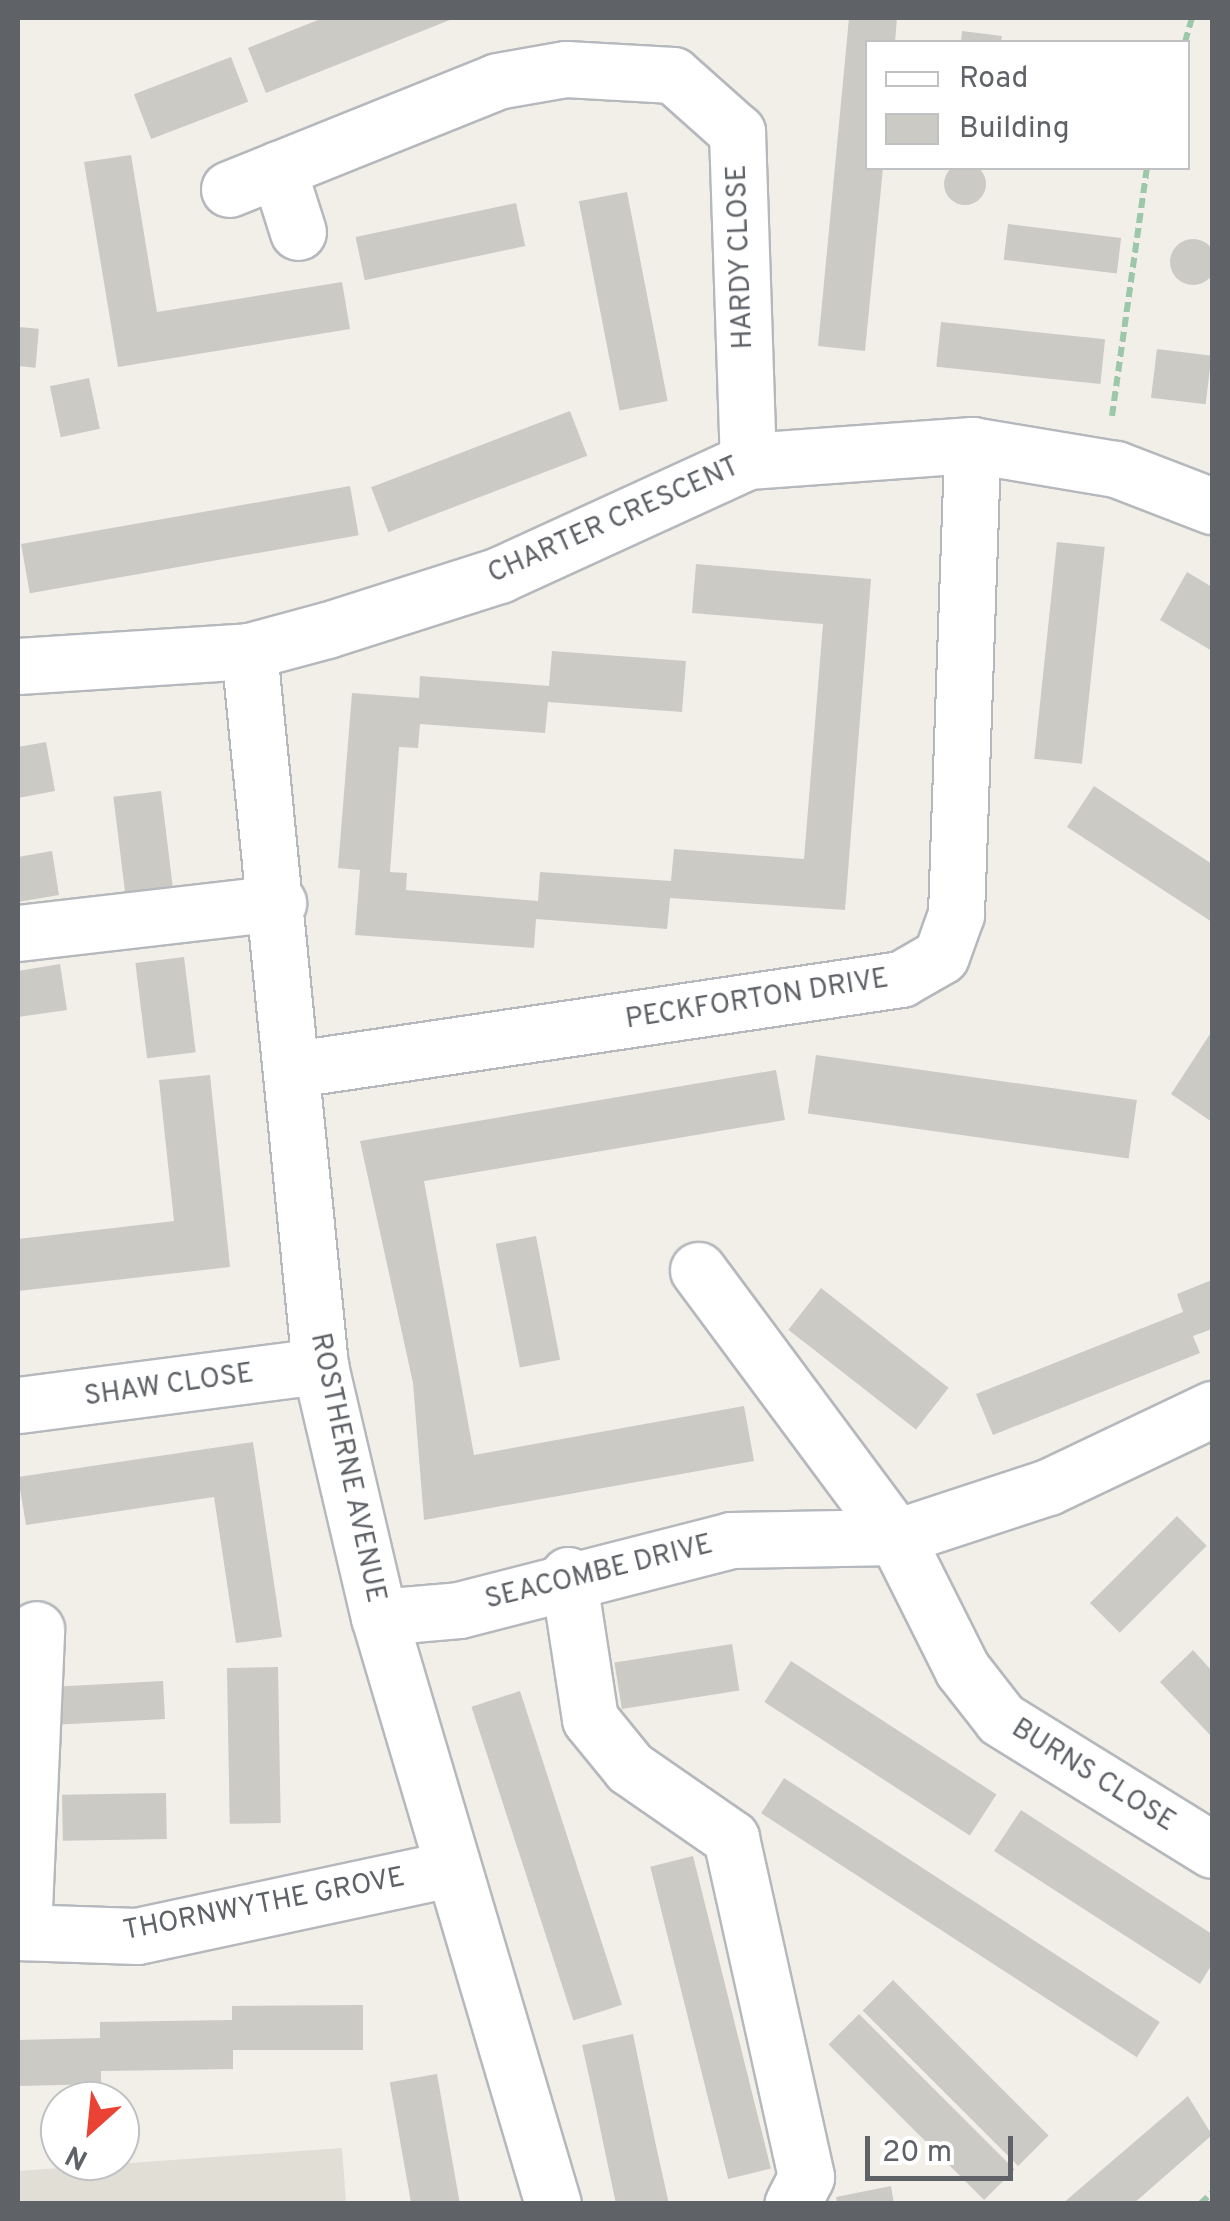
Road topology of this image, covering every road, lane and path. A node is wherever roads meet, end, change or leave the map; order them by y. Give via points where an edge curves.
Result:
1 (1147, 170) edge
2 (298, 232) dead end
3 (972, 444) junction
4 (748, 461) junction
5 (1105, 466) junction
6 (1212, 506) edge
7 (250, 651) junction
8 (18, 666) edge
9 (278, 903) junction
10 (18, 933) edge
11 (296, 1069) junction
12 (698, 1270) dead end
13 (320, 1366) junction
14 (18, 1405) edge
15 (1212, 1409) edge
16 (896, 1537) junction
17 (568, 1575) junction
18 (379, 1617) junction
19 (36, 1629) dead end
20 (1212, 1850) edge
21 (450, 1869) junction
22 (20, 1932) edge
23 (1212, 2193) edge
24 (553, 2204) edge
25 (792, 2204) edge
26 (1200, 2204) edge

1 - 5 path
2 - 4 street, HARDY CLOSE via 254,179 497,81 566,69 673,75 737,132
3 - 4 street, CHARTER CRESCENT
3 - 5 street, CHARTER CRESCENT
3 - 11 street, PECKFORTON DRIVE via 956,914 941,956 901,978
4 - 7 street, CHARTER CRESCENT via 499,575
5 - 6 street, CHARTER CRESCENT
7 - 8 street, CHARTER CRESCENT
7 - 9 street, ROSTHERNE AVENUE
9 - 10 street
9 - 11 street, ROSTHERNE AVENUE
11 - 13 street, ROSTHERNE AVENUE
12 - 16 street, BURNS CLOSE
13 - 14 street, SHAW CLOSE
13 - 18 street, ROSTHERNE AVENUE
15 - 16 street, SEACOMBE DRIVE via 1048,1487
16 - 17 street, SEACOMBE DRIVE via 730,1540
16 - 20 street, BURNS CLOSE via 962,1669 1001,1719
17 - 18 street, SEACOMBE DRIVE via 459,1610
17 - 25 street via 590,1719 630,1768 731,1838 806,2177
18 - 21 street, ROSTHERNE AVENUE
19 - 22 street
21 - 22 street, THORNWYTHE GROVE via 137,1936
21 - 24 street, ROSTHERNE AVENUE via 536,2124
23 - 26 path

